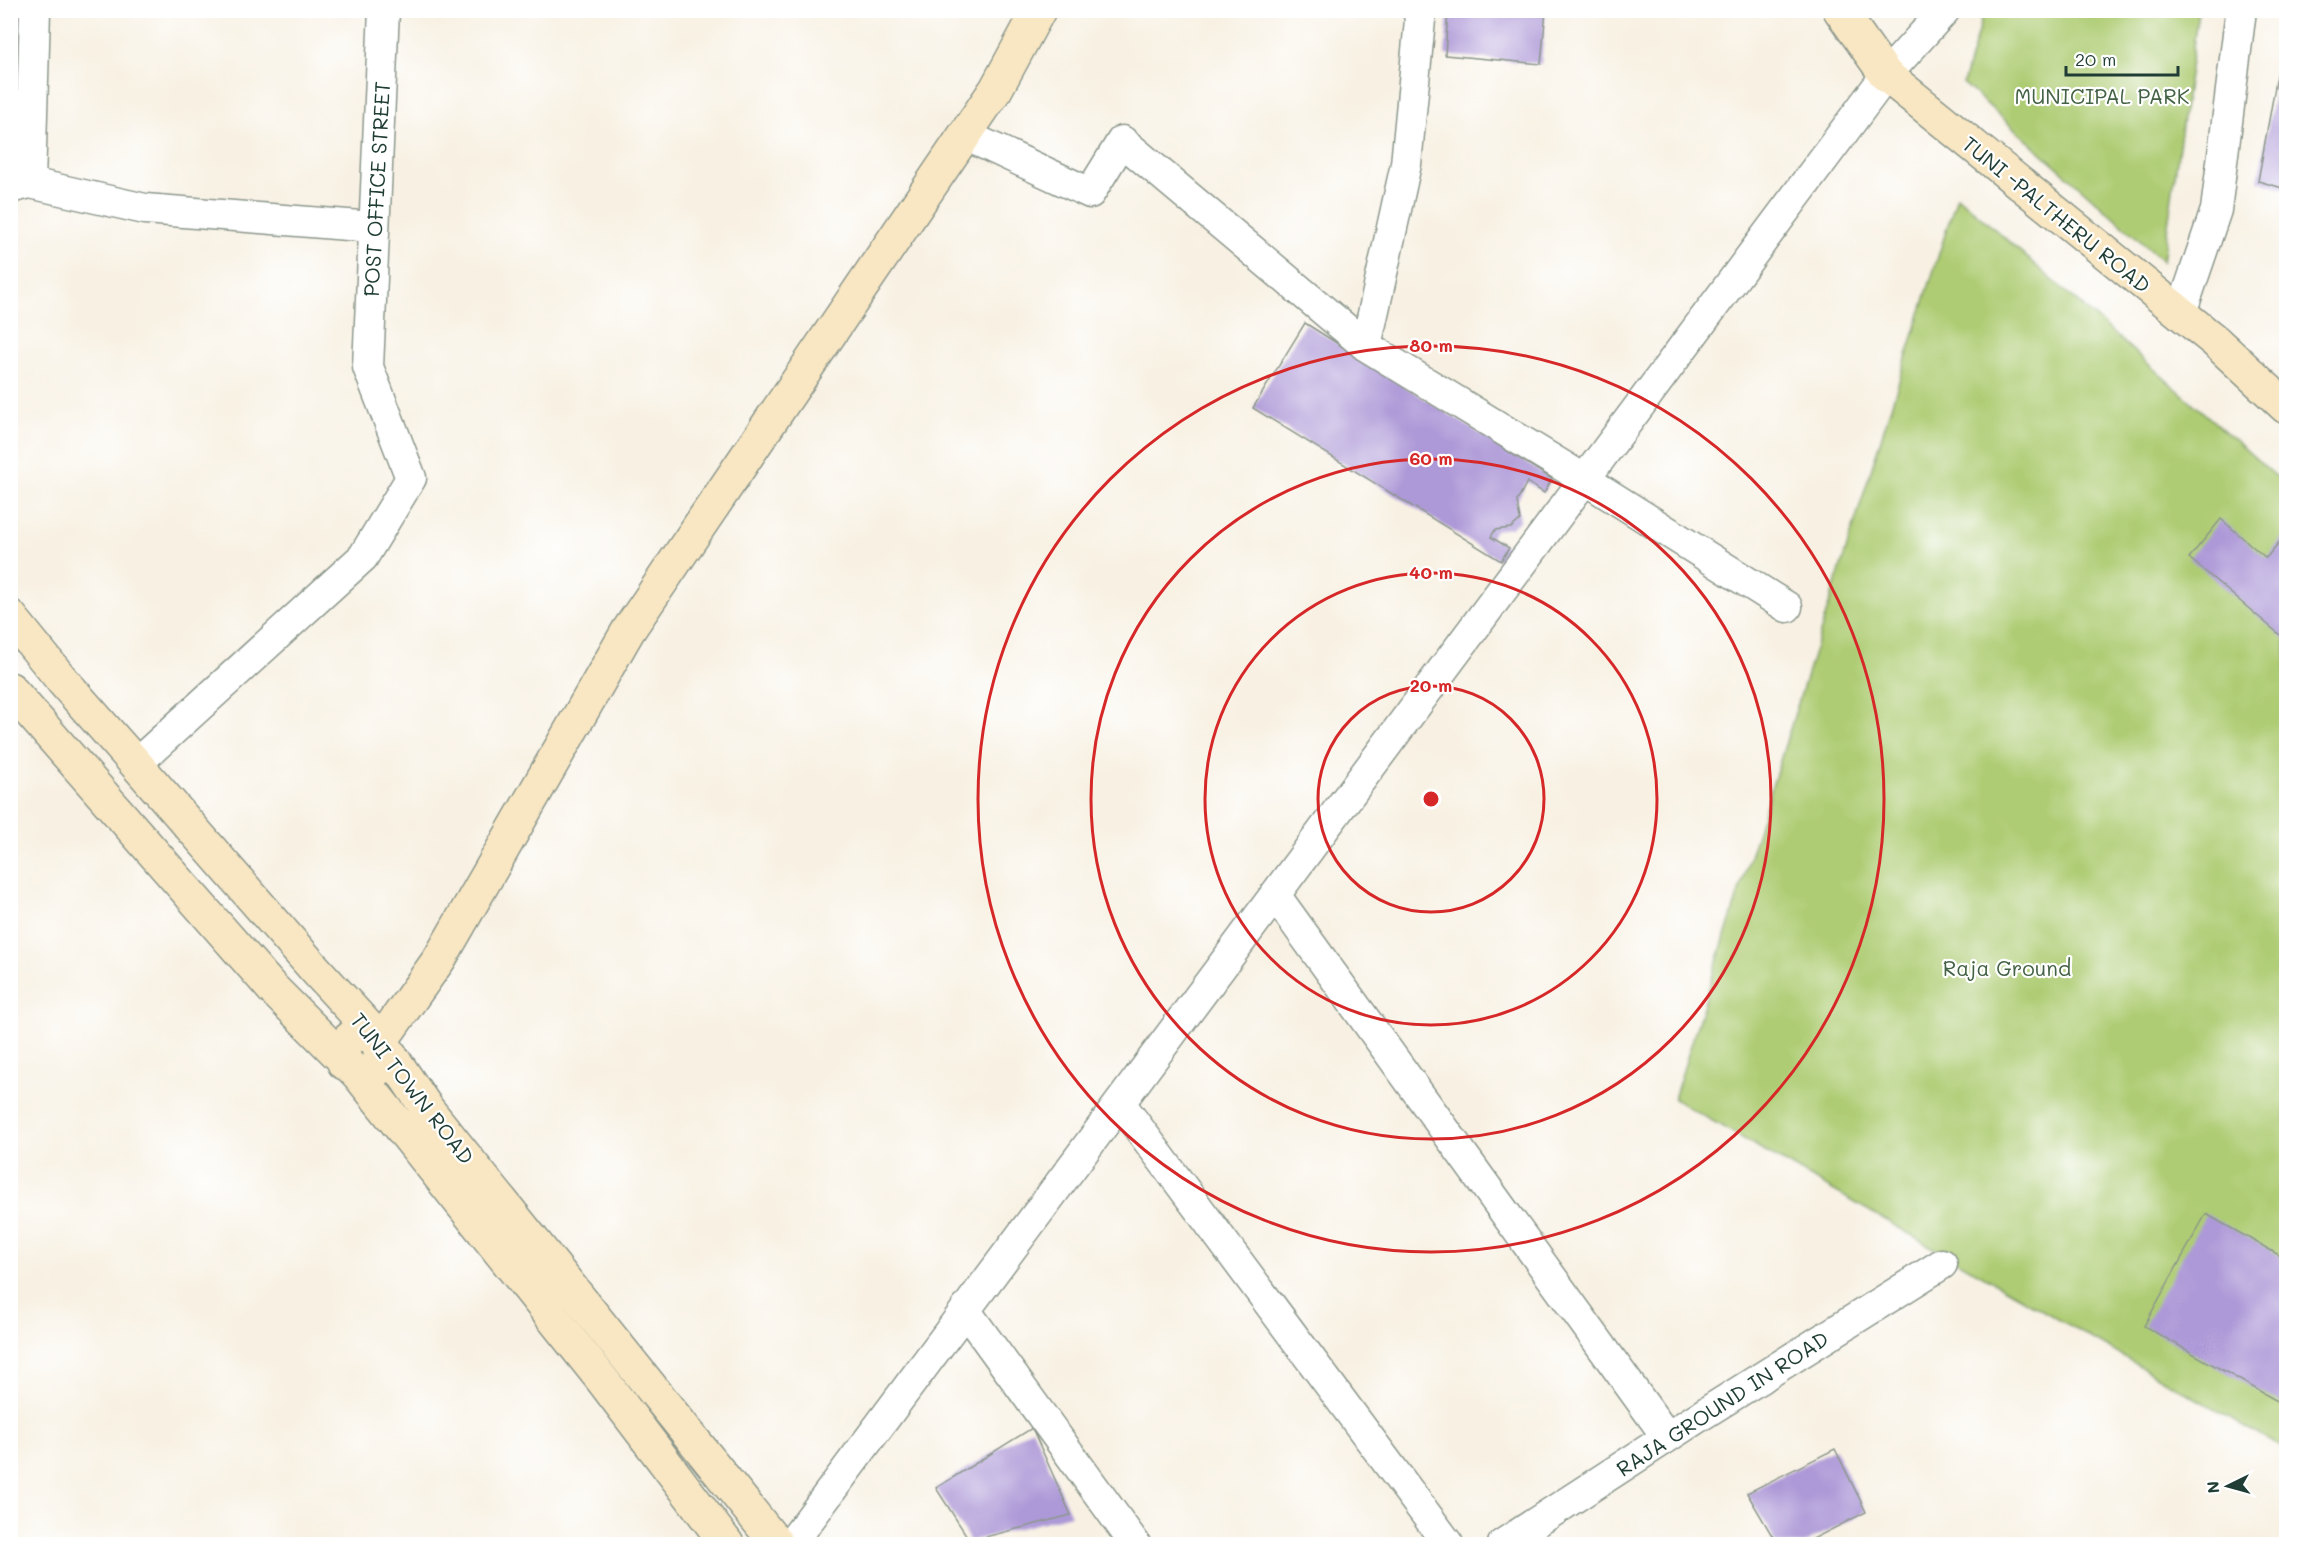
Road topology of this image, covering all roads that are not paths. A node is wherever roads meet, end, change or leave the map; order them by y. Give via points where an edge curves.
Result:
1 (35, 10) edge
2 (384, 10) edge
3 (1039, 10) edge
4 (1418, 10) edge
5 (1840, 10) edge
6 (1945, 10) edge
7 (2241, 10) edge
8 (1886, 75) junction
9 (965, 135) junction
10 (20, 185) edge
11 (373, 227) junction
12 (2181, 313) junction
13 (1366, 346) junction
14 (2286, 407) edge
15 (1584, 479) junction
16 (1787, 607) dead end
17 (10, 616) edge
18 (10, 690) edge
19 (136, 765) junction
20 (1275, 895) junction
21 (381, 1041) junction
22 (351, 1068) junction
23 (1120, 1103) junction
24 (1942, 1264) dead end
25 (965, 1310) junction
26 (1667, 1437) junction
27 (727, 1545) edge
28 (777, 1545) edge
29 (791, 1545) edge
30 (1135, 1545) edge
31 (1448, 1545) edge
32 (1503, 1545) edge

1 - 10 street
2 - 11 street, POST OFFICE STREET
3 - 9 street via 996,89
4 - 13 street via 1406,164
5 - 8 street, TUNI -PALTHERU ROAD
6 - 8 street
7 - 12 street via 2216,210
8 - 12 street, TUNI -PALTHERU ROAD
8 - 15 street
9 - 13 street via 1090,193 1122,141
9 - 21 street via 628,632 440,958
10 - 11 street via 145,209
11 - 19 street, POST OFFICE STREET via 368,367 411,478 363,557
12 - 14 street, TUNI -PALTHERU ROAD
13 - 15 street
15 - 16 street
15 - 20 street
17 - 19 street, TUNI TOWN ROAD
18 - 22 street, TUNI TOWN ROAD via 272,988
19 - 21 street, TUNI TOWN ROAD
20 - 23 street
20 - 26 street
21 - 22 street via 359,1032 348,1038 342,1050
21 - 28 street, TUNI TOWN ROAD via 428,1110
22 - 27 street, TUNI TOWN ROAD via 604,1382
23 - 25 street
23 - 31 street
24 - 26 street, RAJA GROUND IN ROAD
25 - 29 street
25 - 30 street
26 - 32 street, RAJA GROUND IN ROAD

